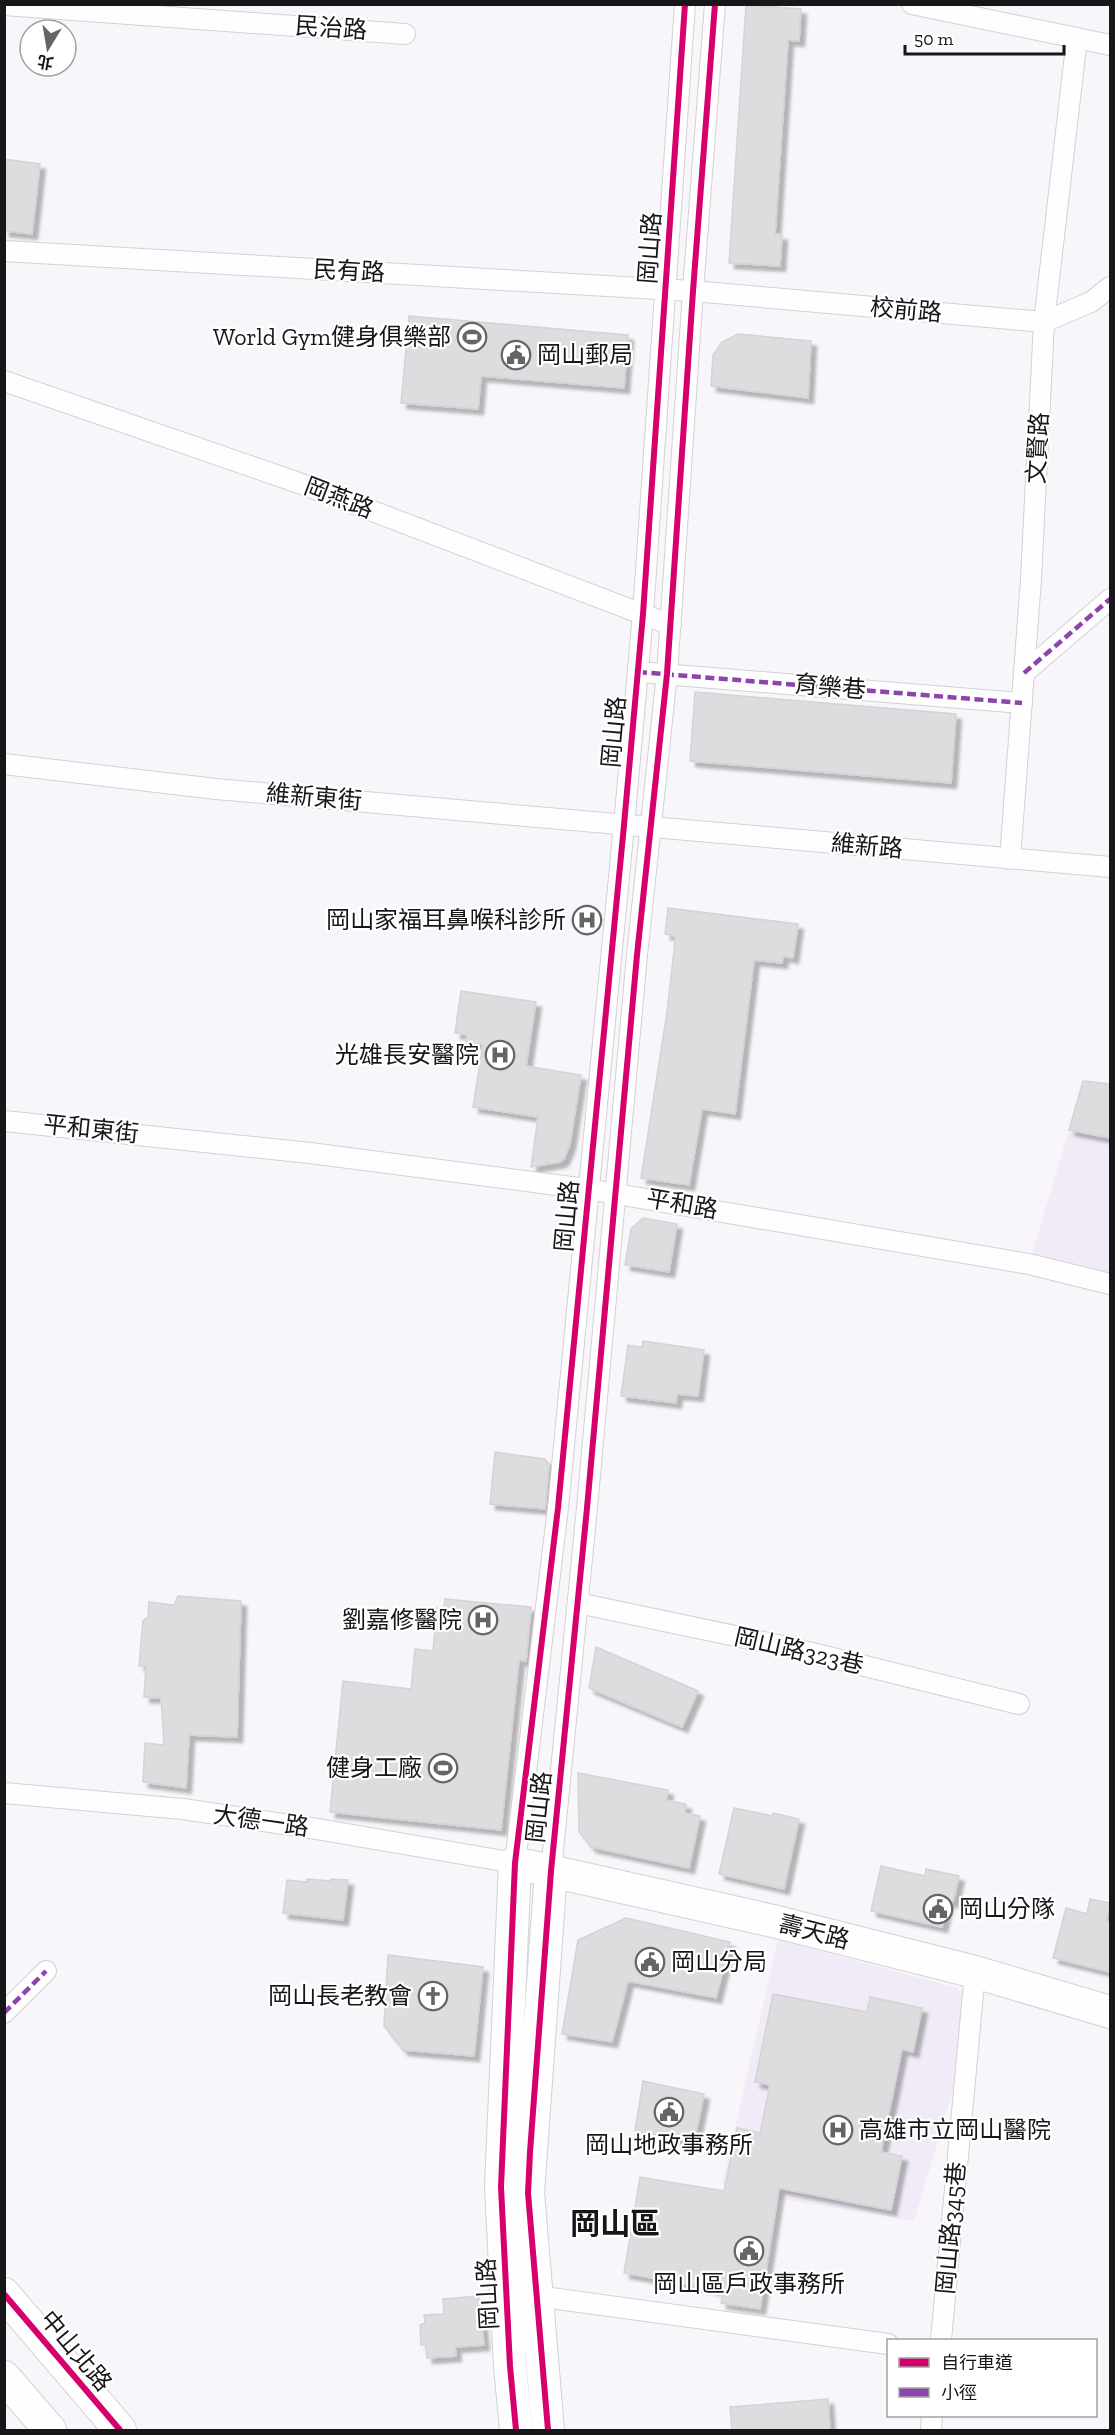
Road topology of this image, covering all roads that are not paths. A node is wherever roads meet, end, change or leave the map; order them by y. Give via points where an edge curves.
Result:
1 (685, 4) edge
2 (715, 4) edge
3 (912, 4) edge
4 (4, 5) edge
5 (206, 12) edge
6 (405, 33) dead end
7 (1077, 38) junction
8 (1110, 45) edge
9 (4, 251) edge
10 (1110, 286) edge
11 (665, 291) junction
12 (693, 291) junction
13 (1044, 322) junction
14 (4, 381) edge
15 (1110, 599) edge
16 (643, 614) junction
17 (671, 625) junction
18 (638, 672) junction
19 (1024, 673) junction
20 (667, 674) junction
21 (1022, 703) junction
22 (4, 764) edge
23 (624, 825) junction
24 (652, 827) junction
25 (1010, 859) junction
26 (1110, 867) edge
27 (4, 1121) edge
28 (178, 1138) joint
29 (587, 1189) junction
30 (615, 1193) junction
31 (1110, 1284) edge
32 (578, 1603) junction
33 (1019, 1704) dead end
34 (4, 1793) edge
35 (515, 1863) junction
36 (551, 1871) junction
37 (46, 1971) dead end
38 (975, 1972) junction
39 (1110, 2012) edge
40 (4, 2013) edge
41 (4, 2294) edge
42 (536, 2296) junction
43 (941, 2339) edge
44 (887, 2344) edge
45 (4, 2377) edge
46 (50, 2430) edge
47 (120, 2430) edge
48 (516, 2430) edge
49 (548, 2430) edge

1 - 11 street, 岡山路
2 - 12 street, 岡山路
3 - 7 street
4 - 5 street, 民治路
5 - 6 street, 民治路
7 - 8 street
7 - 13 street, 文賢路
9 - 11 street, 民有路
10 - 13 street, 校前路 via 1091,302
11 - 12 street, 民有路
11 - 16 street, 岡山路
12 - 13 street, 校前路
12 - 17 street, 岡山路
13 - 19 street, 文賢路
14 - 16 street, 岡燕路 via 299,483
15 - 19 street
16 - 17 street, 岡燕路
16 - 18 street, 岡山路
17 - 20 street, 岡山路
18 - 20 street, 育樂巷
18 - 23 street, 岡山路
19 - 21 street, 文賢路
20 - 21 street, 育樂巷
20 - 24 street, 岡山路
21 - 25 street, 文賢路
22 - 23 street, 維新東街 via 216,789
23 - 24 street, 維新路
23 - 29 street, 岡山路
24 - 25 street, 維新路
24 - 30 street, 岡山路
25 - 26 street, 維新路
27 - 28 street, 平和東街
28 - 29 street, 平和路
29 - 30 street, 平和路
29 - 35 street, 岡山路 via 558,1508
30 - 31 street, 平和路 via 1029,1264
30 - 32 street, 岡山路
32 - 33 street, 岡山路323巷 via 792,1648
32 - 36 street, 岡山路
34 - 35 street, 大德一路 via 183,1809
35 - 36 main road, 壽天路
35 - 48 main road, 岡山路 via 501,2187
36 - 38 main road, 壽天路
36 - 42 main road, 岡山路 via 528,2193
37 - 40 street
38 - 39 main road, 壽天路
38 - 43 street, 岡山路345巷
41 - 47 main road, 中山北路
42 - 44 street
42 - 49 main road, 岡山路
45 - 46 main road

